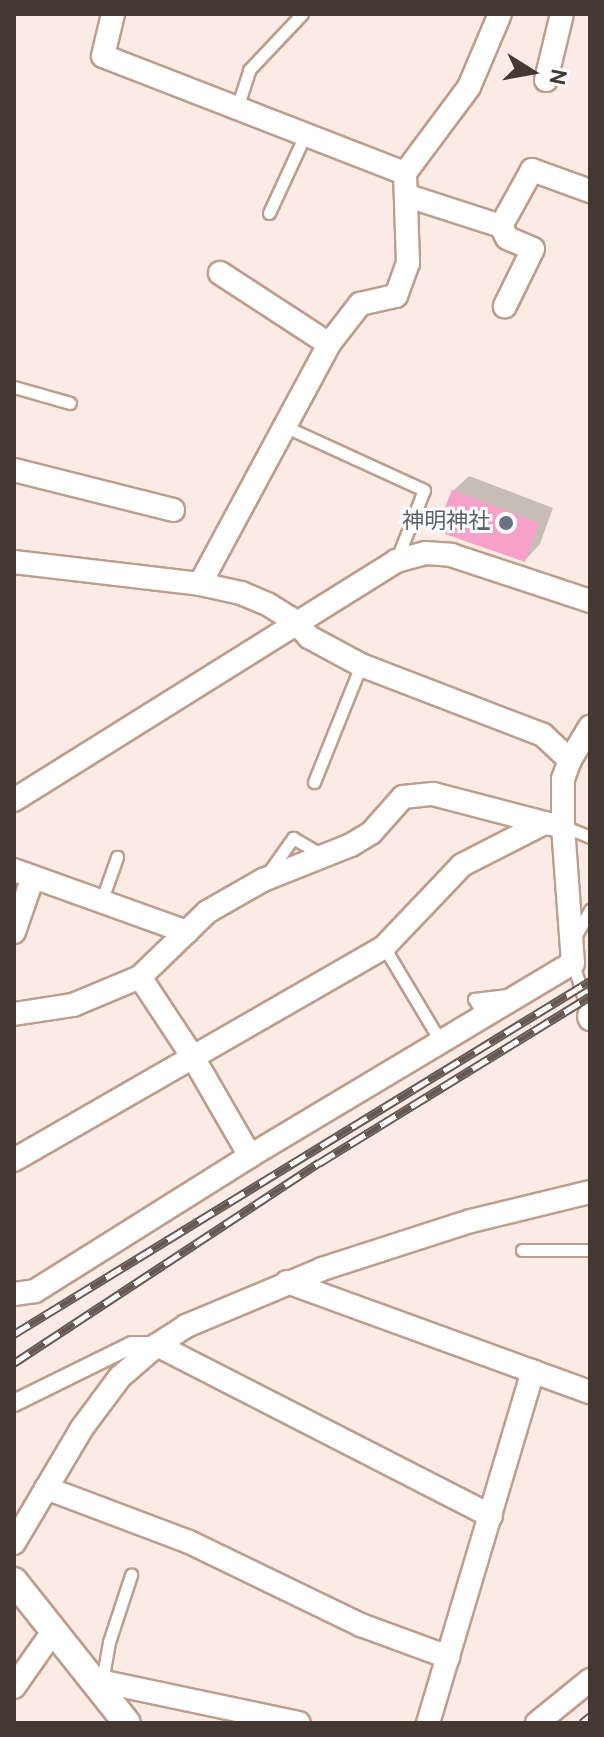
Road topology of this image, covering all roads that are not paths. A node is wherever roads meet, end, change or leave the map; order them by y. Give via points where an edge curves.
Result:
1 (113, 14) edge
2 (302, 14) edge
3 (500, 14) edge
4 (562, 14) edge
5 (546, 80) dead end
6 (237, 108) junction
7 (305, 135) junction
8 (405, 173) junction
9 (590, 191) edge
10 (408, 196) junction
11 (269, 213) dead end
12 (501, 226) junction
13 (220, 273) dead end
14 (505, 306) dead end
15 (329, 344) junction
16 (14, 387) edge
17 (70, 403) dead end
18 (283, 426) junction
19 (14, 470) edge
20 (173, 510) dead end
21 (396, 561) junction
22 (14, 562) edge
23 (200, 584) junction
24 (590, 601) edge
25 (295, 621) junction
26 (361, 665) junction
27 (590, 727) edge
28 (570, 760) junction
29 (314, 782) dead end
30 (14, 800) edge
31 (553, 824) junction
32 (590, 837) edge
33 (117, 857) dead end
34 (23, 874) edge
35 (101, 902) junction
36 (590, 910) edge
37 (14, 932) edge
38 (187, 932) junction
39 (384, 947) junction
40 (573, 952) junction
41 (140, 977) junction
42 (14, 1014) edge
43 (589, 1017) edge
44 (442, 1044) junction
45 (194, 1059) junction
46 (250, 1156) junction
47 (14, 1160) edge
48 (590, 1192) edge
49 (522, 1250) dead end
50 (590, 1250) edge
51 (287, 1282) junction
52 (14, 1294) edge
53 (157, 1345) junction
54 (533, 1371) junction
55 (590, 1392) edge
56 (14, 1403) edge
57 (46, 1488) junction
58 (491, 1516) junction
59 (14, 1543) edge
60 (131, 1575) dead end
61 (14, 1581) edge
62 (52, 1633) junction
63 (448, 1657) junction
64 (590, 1680) edge
65 (98, 1681) junction
66 (14, 1687) edge
67 (127, 1723) edge
68 (299, 1723) edge
69 (428, 1723) edge
70 (537, 1723) edge

1 - 6 street via 103,56
2 - 6 lane via 249,70
3 - 8 street via 469,87
4 - 5 street
6 - 7 street
7 - 8 street
7 - 11 lane
8 - 10 street
9 - 12 street via 532,170
10 - 12 street
10 - 15 street via 408,263 396,296 360,304
12 - 14 street via 507,238 533,249
13 - 15 street
15 - 18 street
16 - 17 lane
18 - 21 lane via 424,490
18 - 23 street
19 - 20 street
21 - 24 street via 425,553 451,555
21 - 25 street
22 - 23 street
23 - 25 street via 241,593
25 - 26 street via 309,637
25 - 30 street
26 - 28 street via 543,735
26 - 29 lane
27 - 28 street
28 - 31 street
31 - 32 lane
31 - 38 street via 433,794 403,797 371,833 263,880 207,912
31 - 39 street via 462,865
31 - 40 street
33 - 35 lane
34 - 35 street
34 - 37 street
35 - 38 street
36 - 40 lane
38 - 41 street
39 - 44 lane
39 - 45 street
40 - 43 lane
40 - 44 street via 525,993
41 - 42 street via 73,1005
41 - 45 street
44 - 46 street
45 - 46 street
45 - 47 street
46 - 52 street via 35,1291
48 - 51 street via 471,1221
49 - 50 lane
51 - 53 street via 186,1326
51 - 54 street
53 - 56 street via 132,1345
53 - 57 street via 120,1377
53 - 58 street
54 - 55 street
54 - 58 street
57 - 59 street
57 - 63 street via 189,1542 361,1625
58 - 63 street
60 - 65 lane
61 - 62 street
62 - 65 street
62 - 66 street
63 - 69 street
64 - 70 street
65 - 67 street
65 - 68 street

